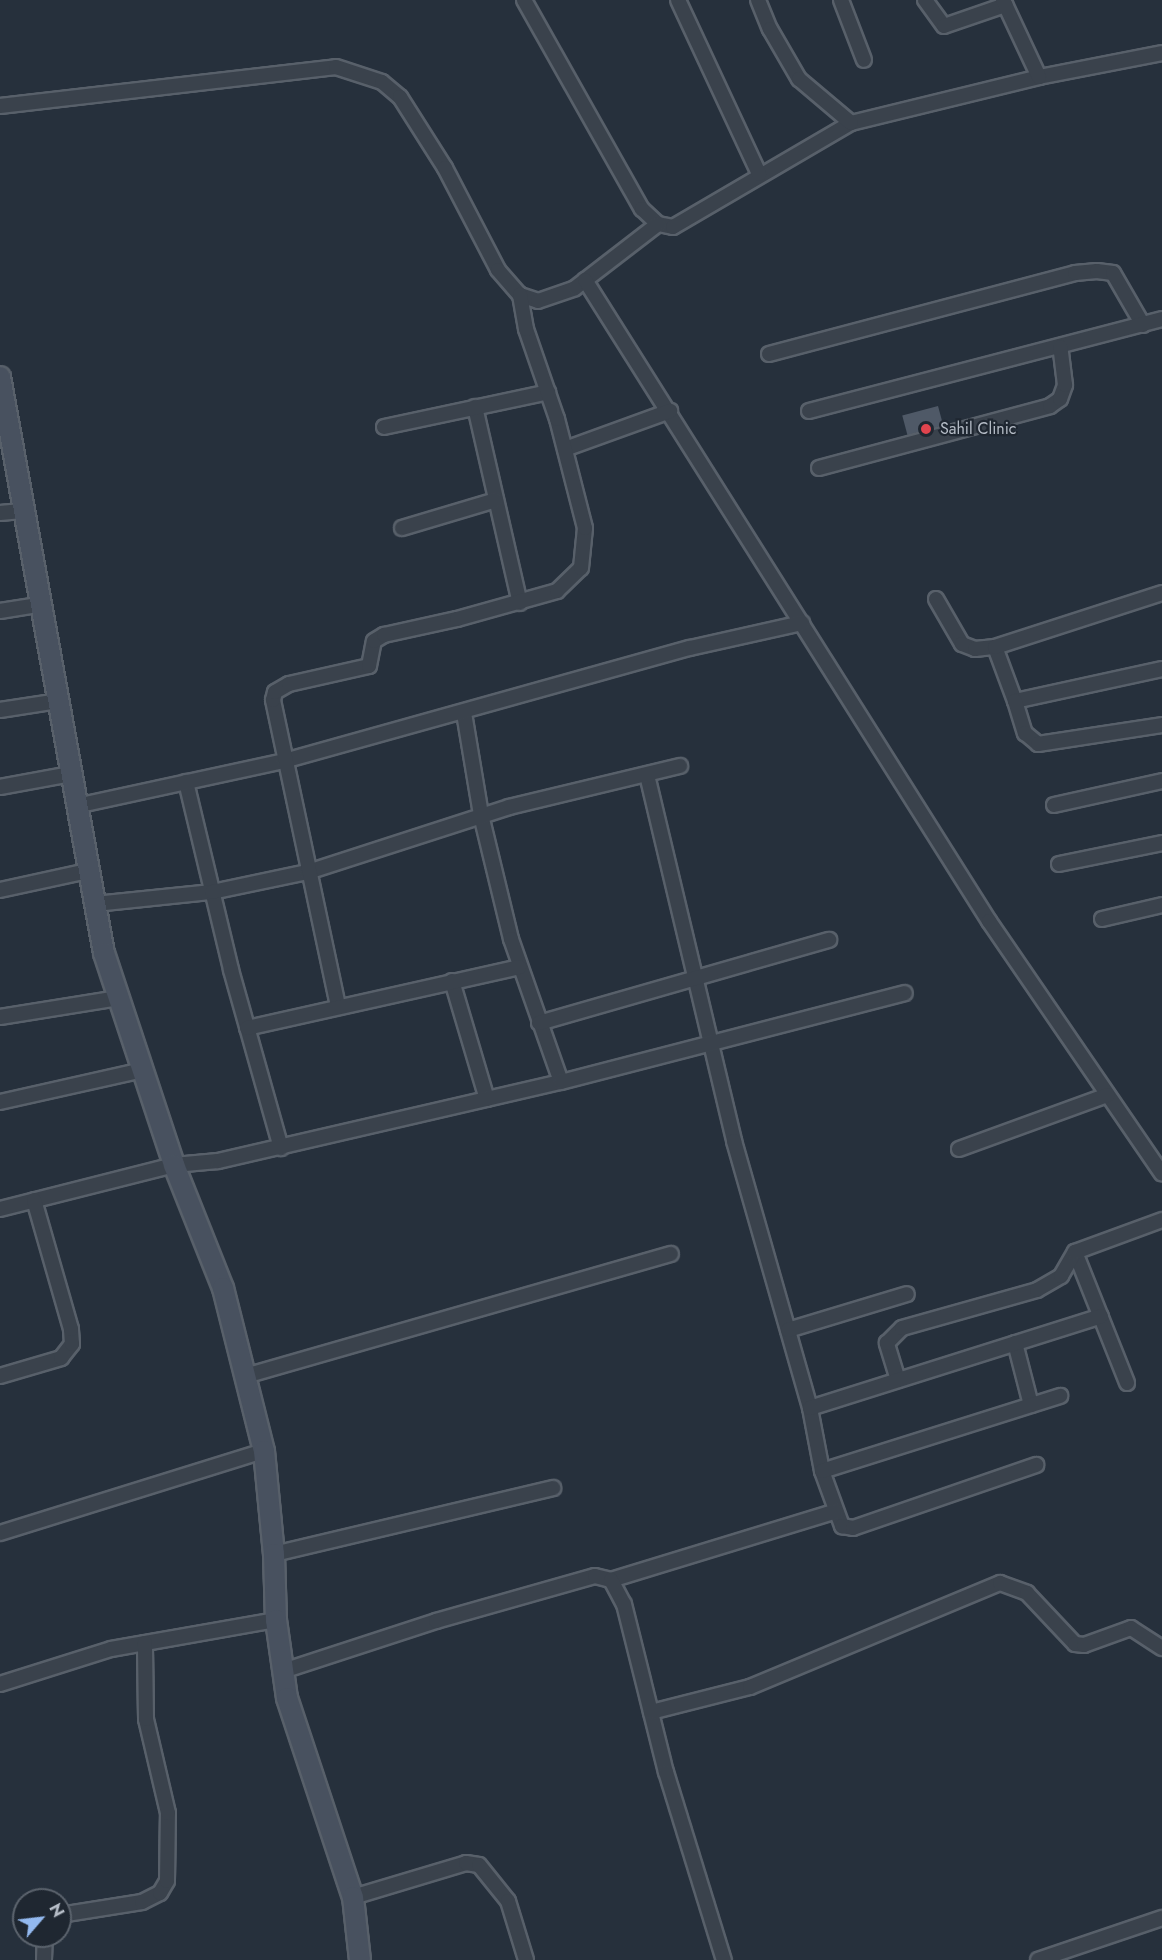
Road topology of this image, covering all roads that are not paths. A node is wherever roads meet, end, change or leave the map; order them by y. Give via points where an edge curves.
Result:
1 (524, 0) edge
2 (678, 0) edge
3 (758, 0) edge
4 (841, 0) edge
5 (925, 0) edge
6 (1004, 3) edge
7 (1162, 53) edge
8 (864, 60) dead end
9 (1039, 77) junction
10 (0, 106) edge
11 (851, 123) junction
12 (759, 174) junction
13 (658, 224) junction
14 (585, 280) junction
15 (520, 295) junction
16 (1162, 319) edge
17 (1143, 325) junction
18 (1060, 346) junction
19 (769, 354) dead end
20 (0, 377) edge
21 (548, 392) junction
22 (475, 408) junction
23 (670, 411) junction
24 (809, 411) dead end
25 (384, 427) dead end
26 (566, 449) junction
27 (819, 468) dead end
28 (496, 500) junction
29 (22, 511) junction
30 (0, 513) edge
31 (402, 528) dead end
32 (1162, 593) edge
33 (936, 599) dead end
34 (520, 603) junction
35 (39, 605) junction
36 (0, 611) edge
37 (802, 623) junction
38 (995, 647) junction
39 (1162, 669) edge
40 (59, 701) junction
41 (1015, 701) junction
42 (0, 710) edge
43 (464, 713) junction
44 (1162, 725) edge
45 (284, 761) junction
46 (680, 766) dead end
47 (71, 774) junction
48 (647, 775) junction
49 (186, 782) junction
50 (1162, 782) edge
51 (0, 787) edge
52 (1054, 805) dead end
53 (76, 806) junction
54 (481, 815) junction
55 (1162, 843) edge
56 (1059, 864) dead end
57 (87, 871) junction
58 (308, 872) junction
59 (0, 890) edge
60 (212, 892) junction
61 (96, 904) junction
62 (1162, 905) edge
63 (1101, 919) dead end
64 (830, 940) dead end
65 (519, 967) junction
66 (698, 979) junction
67 (452, 981) junction
68 (905, 993) dead end
69 (118, 998) junction
70 (338, 1006) junction
71 (0, 1017) edge
72 (539, 1023) junction
73 (247, 1028) junction
74 (713, 1041) junction
75 (143, 1070) junction
76 (561, 1082) junction
77 (1107, 1095) junction
78 (487, 1099) junction
79 (0, 1102) edge
80 (281, 1148) junction
81 (959, 1149) dead end
82 (174, 1165) junction
83 (1162, 1174) edge
84 (34, 1200) junction
85 (0, 1209) edge
86 (1162, 1220) edge
87 (1075, 1252) junction
88 (671, 1254) dead end
89 (907, 1294) dead end
90 (1101, 1316) junction
91 (788, 1330) junction
92 (1015, 1343) junction
93 (0, 1376) edge
94 (245, 1376) junction
95 (898, 1380) junction
96 (1127, 1383) dead end
97 (1060, 1396) dead end
98 (1030, 1405) junction
99 (810, 1408) junction
100 (264, 1451) junction
101 (1036, 1465) dead end
102 (822, 1470) junction
103 (553, 1488) dead end
104 (836, 1511) junction
105 (0, 1533) edge
106 (274, 1554) junction
107 (611, 1580) junction
108 (276, 1620) junction
109 (145, 1643) junction
110 (1162, 1648) edge
111 (283, 1671) junction
112 (0, 1684) edge
113 (651, 1713) junction
114 (353, 1898) junction
115 (72, 1913) edge
116 (1162, 1918) edge
117 (360, 1960) edge
118 (526, 1960) edge
119 (724, 1960) edge
120 (1038, 1960) edge

1 - 13 street via 642,209
2 - 12 street
3 - 11 street via 799,79
4 - 8 street
5 - 6 street via 944,26
6 - 9 street
7 - 9 street
9 - 11 street
10 - 15 street via 313,66 356,72 382,82 400,97 434,148 498,270
11 - 12 street
12 - 13 street via 688,222 673,227
13 - 14 street
14 - 15 street via 555,298 538,301
14 - 23 street
15 - 21 street via 526,329
16 - 17 street
17 - 18 street
17 - 19 street via 1113,273 1097,271 1075,273
18 - 24 street
18 - 27 street via 1065,385 1059,399 1050,406
20 - 29 street
21 - 22 street
21 - 26 street
22 - 25 street
22 - 28 street
23 - 26 street
23 - 37 street
26 - 34 street via 585,528 581,568 557,591
28 - 31 street
28 - 34 street
29 - 30 street
29 - 35 street
32 - 38 street
33 - 38 street via 962,644 975,650
34 - 45 street via 384,635 374,641 374,659 363,670 281,688 273,700
35 - 36 street
35 - 40 street
37 - 43 street via 690,648
37 - 77 street via 989,921
38 - 41 street
39 - 41 street
40 - 42 street
40 - 47 street
41 - 44 street via 1025,733 1038,744
43 - 45 street
43 - 54 street
45 - 49 street
45 - 58 street
46 - 48 street
47 - 51 street
47 - 53 street
48 - 54 street
48 - 66 street
49 - 53 street
49 - 60 street
50 - 52 street
53 - 57 street
54 - 58 street
54 - 65 street
55 - 56 street
57 - 59 street
57 - 61 street
58 - 60 street
58 - 70 street
60 - 61 street
60 - 73 street
61 - 69 street via 104,953
62 - 63 street
64 - 66 street
65 - 67 street
65 - 72 street
66 - 72 street
66 - 74 street
67 - 70 street
67 - 78 street
68 - 74 street
69 - 71 street
69 - 75 street
70 - 73 street
72 - 76 street
73 - 80 street
74 - 76 street
74 - 91 street via 734,1141
75 - 79 street
75 - 82 street
76 - 78 street
77 - 81 street
77 - 83 street
78 - 80 street
80 - 82 street via 198,1165
82 - 84 street
82 - 94 street via 223,1288
84 - 85 street
84 - 93 street via 72,1344 61,1358
86 - 87 street
87 - 90 street
87 - 95 street via 1061,1276 1037,1290 902,1328 887,1343
88 - 94 street
89 - 91 street
90 - 92 street
90 - 96 street
91 - 99 street
92 - 95 street
92 - 98 street
94 - 100 street
95 - 99 street
97 - 98 street
98 - 102 street
99 - 102 street
100 - 105 street
100 - 106 street
101 - 104 street via 853,1528 842,1526
102 - 104 street
103 - 106 street
104 - 107 street
106 - 108 street
107 - 111 street via 595,1576 436,1621
107 - 113 street via 624,1604
108 - 109 street
108 - 111 street
109 - 112 street via 67,1661
109 - 115 street via 145,1711 168,1813 166,1881 160,1893 142,1902
110 - 113 street via 1131,1628 1084,1645 1075,1644 1027,1593 1000,1582 750,1688
111 - 114 street via 287,1698
113 - 119 street
114 - 117 street
114 - 118 street via 466,1863 479,1865 508,1901
116 - 120 street

